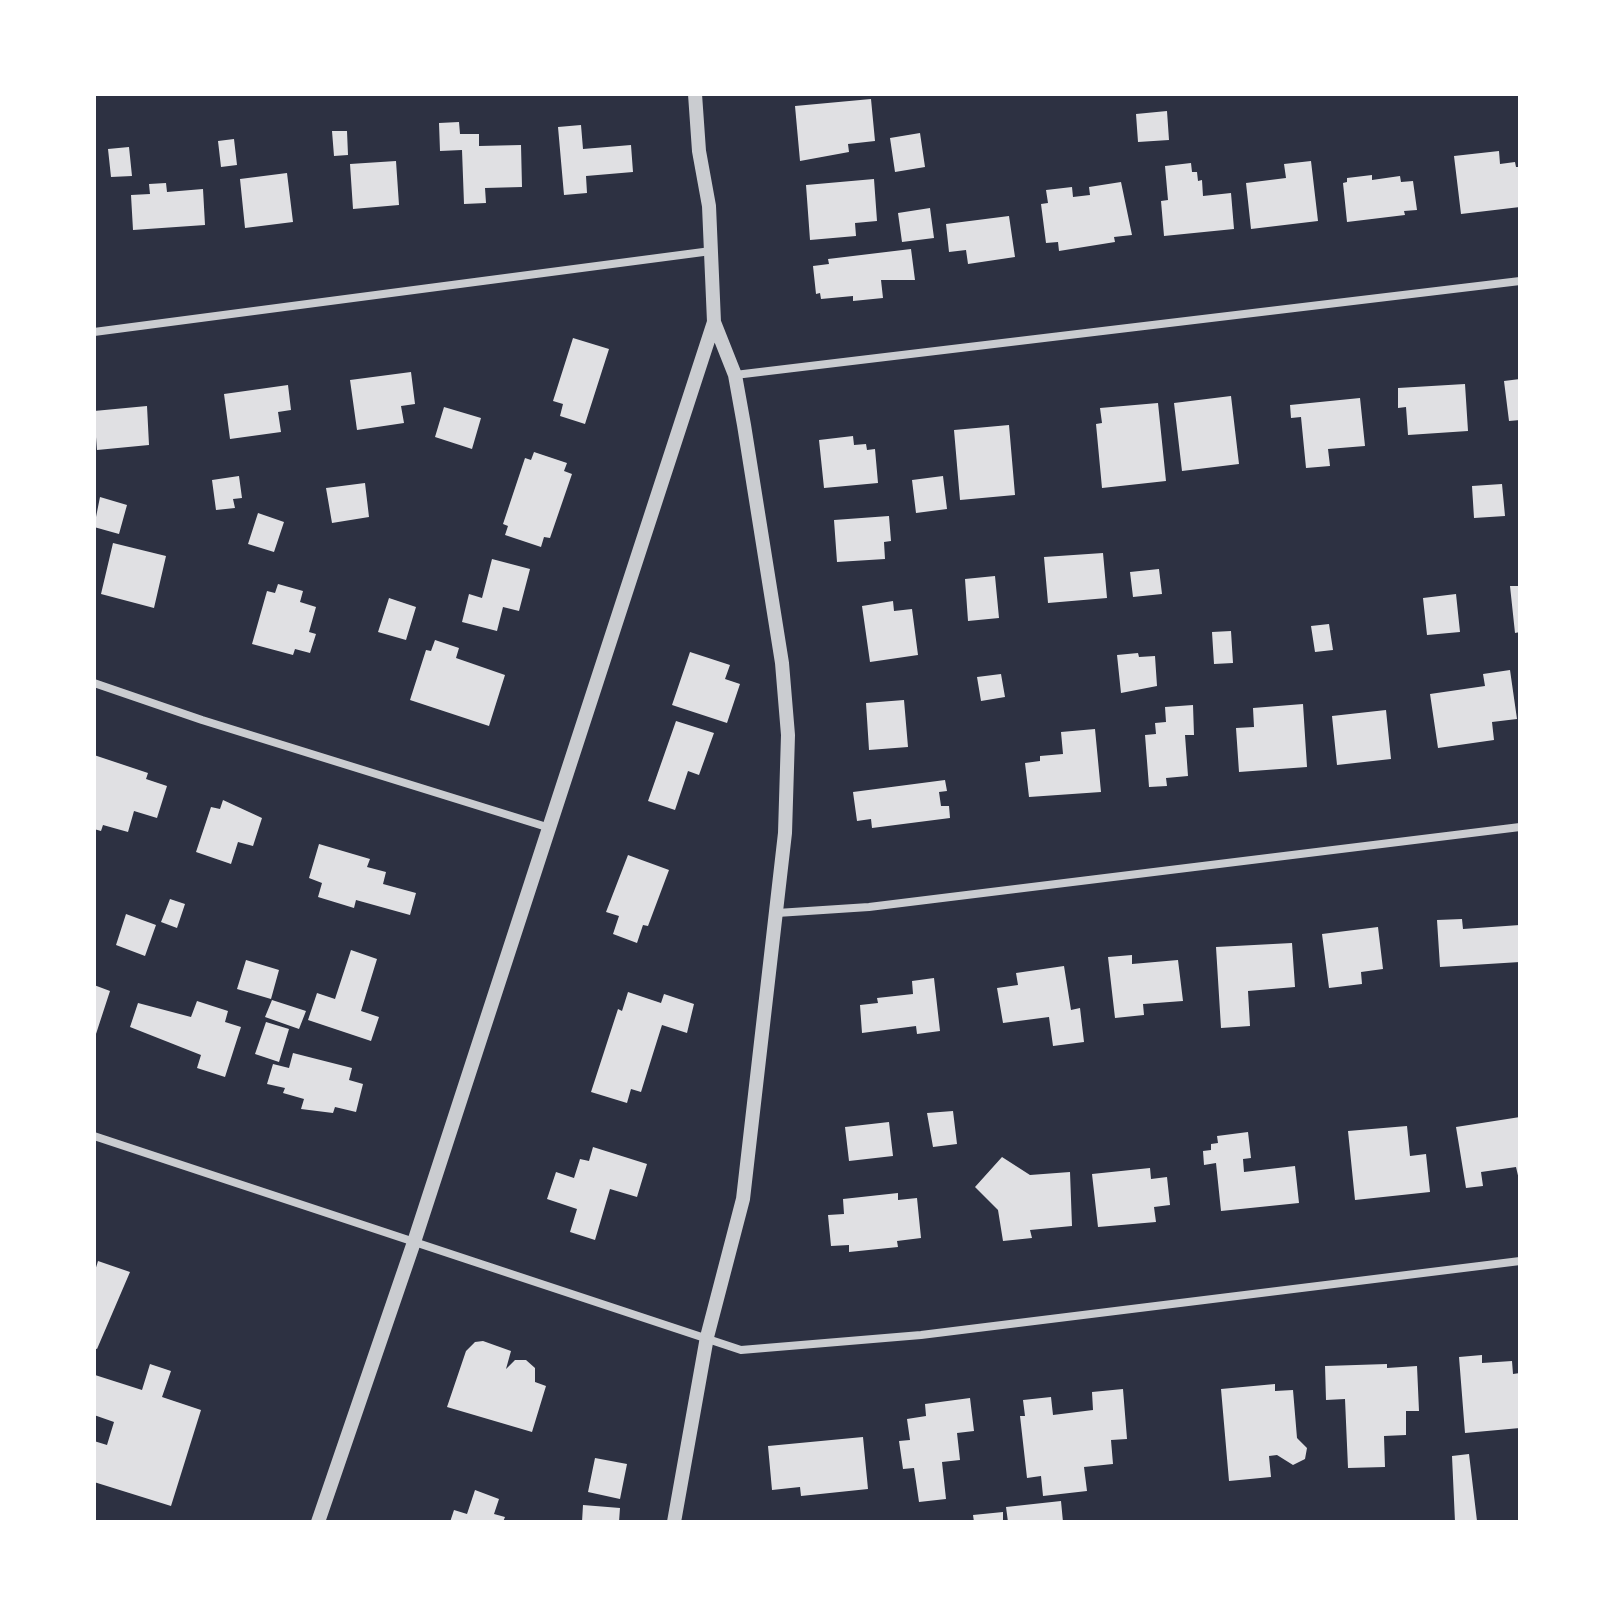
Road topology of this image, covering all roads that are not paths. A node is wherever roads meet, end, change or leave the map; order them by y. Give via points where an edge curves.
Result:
1 (695, 100) edge
2 (711, 251) junction
3 (1520, 281) edge
4 (714, 322) junction
5 (94, 332) edge
6 (735, 375) junction
7 (94, 683) edge
8 (1520, 827) edge
9 (550, 828) junction
10 (777, 913) junction
11 (94, 1136) edge
12 (414, 1242) junction
13 (1520, 1261) edge
14 (707, 1337) junction
15 (318, 1522) edge
16 (674, 1522) edge

1 - 2 street
2 - 4 street
2 - 5 street
3 - 6 street
4 - 6 street
4 - 9 street
6 - 10 street via 782,663 787,763
7 - 9 street
8 - 10 street via 869,907
9 - 12 street
10 - 14 street via 743,1199
11 - 12 street
12 - 14 street
12 - 15 street
13 - 14 street via 921,1335 741,1350
14 - 16 street

